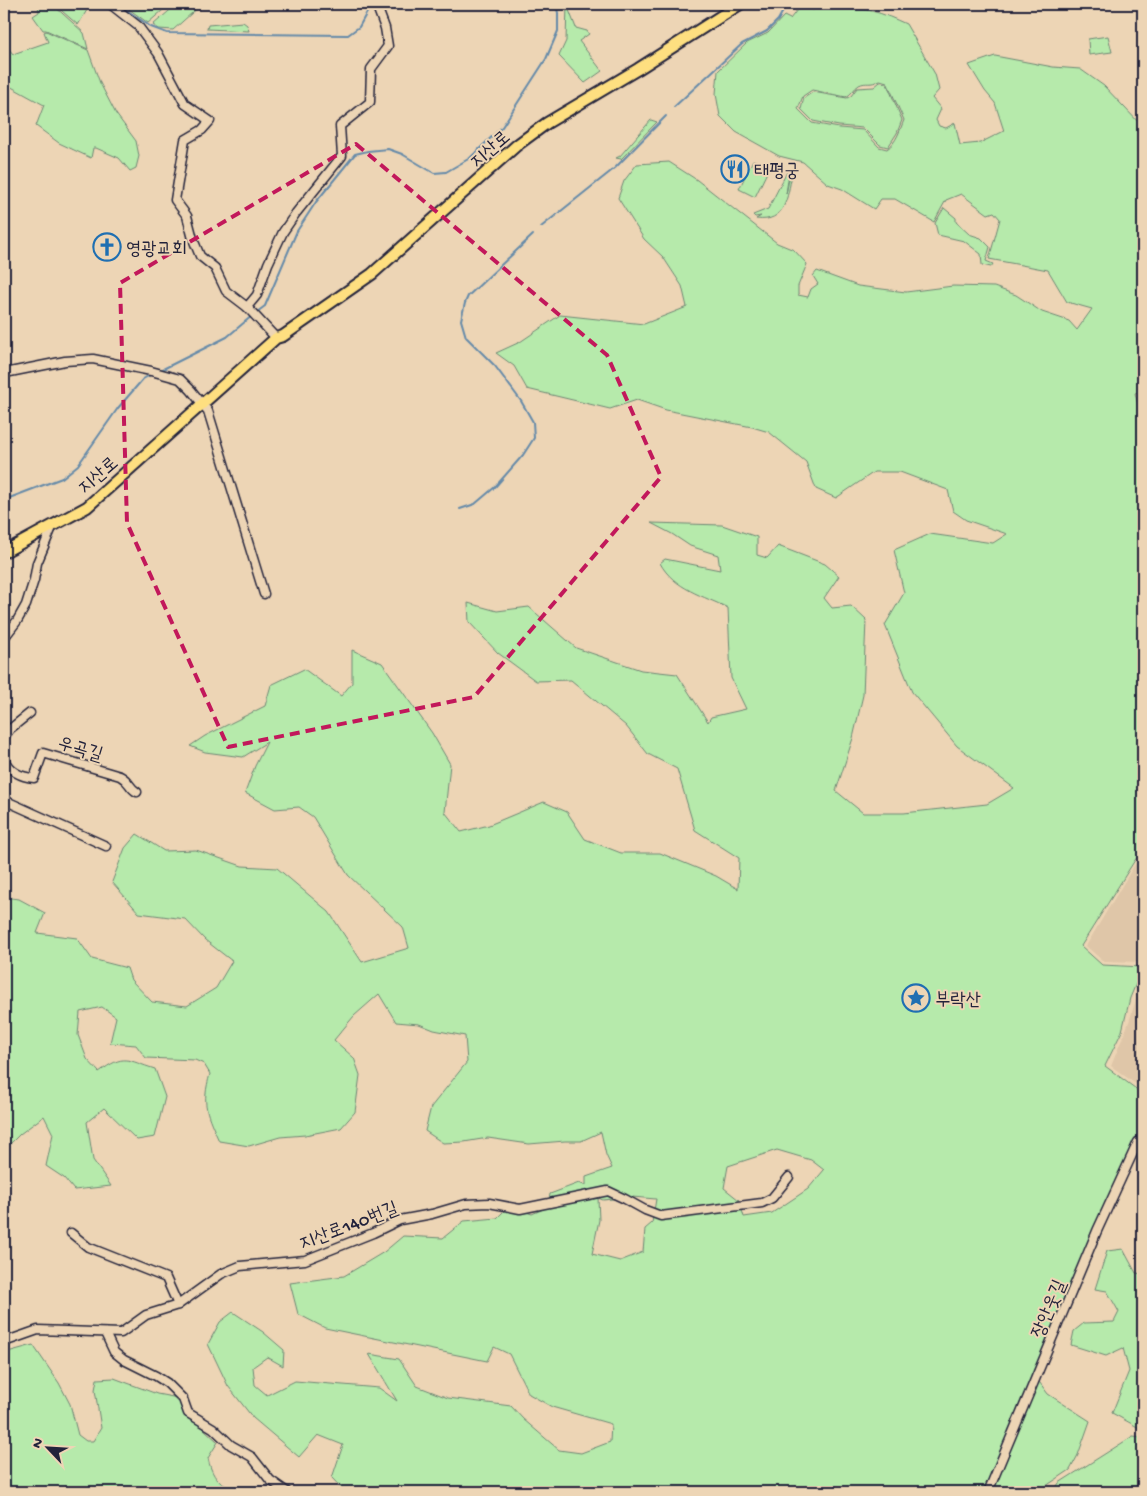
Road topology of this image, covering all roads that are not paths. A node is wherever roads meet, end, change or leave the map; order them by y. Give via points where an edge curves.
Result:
1 (110, 4) edge
2 (376, 4) edge
3 (740, 4) edge
4 (249, 309) junction
5 (276, 338) junction
6 (4, 371) edge
7 (201, 405) junction
8 (53, 525) junction
9 (4, 552) edge
10 (264, 594) dead end
11 (4, 638) edge
12 (30, 713) dead end
13 (4, 736) edge
14 (4, 760) edge
15 (137, 792) dead end
16 (4, 800) edge
17 (106, 846) dead end
18 (1143, 1141) edge
19 (788, 1177) dead end
20 (70, 1233) dead end
21 (178, 1305) junction
22 (104, 1334) junction
23 (4, 1342) edge
24 (287, 1492) edge
25 (988, 1492) edge

1 - 4 street via 138,26 158,53 185,104 210,121 185,140 175,200 187,216 200,256 215,268 226,291
2 - 4 street via 388,46 372,69 370,102 340,126 342,156 283,232
3 - 5 main road, 지산로 via 547,123 372,274
4 - 5 street
5 - 7 main road, 지산로
6 - 7 street via 94,359 180,379
7 - 8 main road, 지산로 via 87,506
7 - 10 street via 208,411
8 - 9 main road, 지산로
8 - 11 street via 37,563 26,605
12 - 13 street
14 - 15 street, 우곡길 via 12,770 34,778 43,753 120,776
16 - 17 street
18 - 25 street, 장안웃길 via 1138,1142 1097,1230
19 - 21 street, 지산로140번길 via 772,1198 762,1202 661,1216 608,1191 520,1209 489,1203 466,1204 400,1220 305,1260 240,1266 221,1274
20 - 21 street via 88,1247 166,1278
21 - 22 street, 지산로140번길 via 146,1315 121,1333
22 - 23 street, 지산로140번길 via 38,1330
22 - 24 street via 114,1352 167,1383 183,1399 188,1413 252,1457 270,1480

